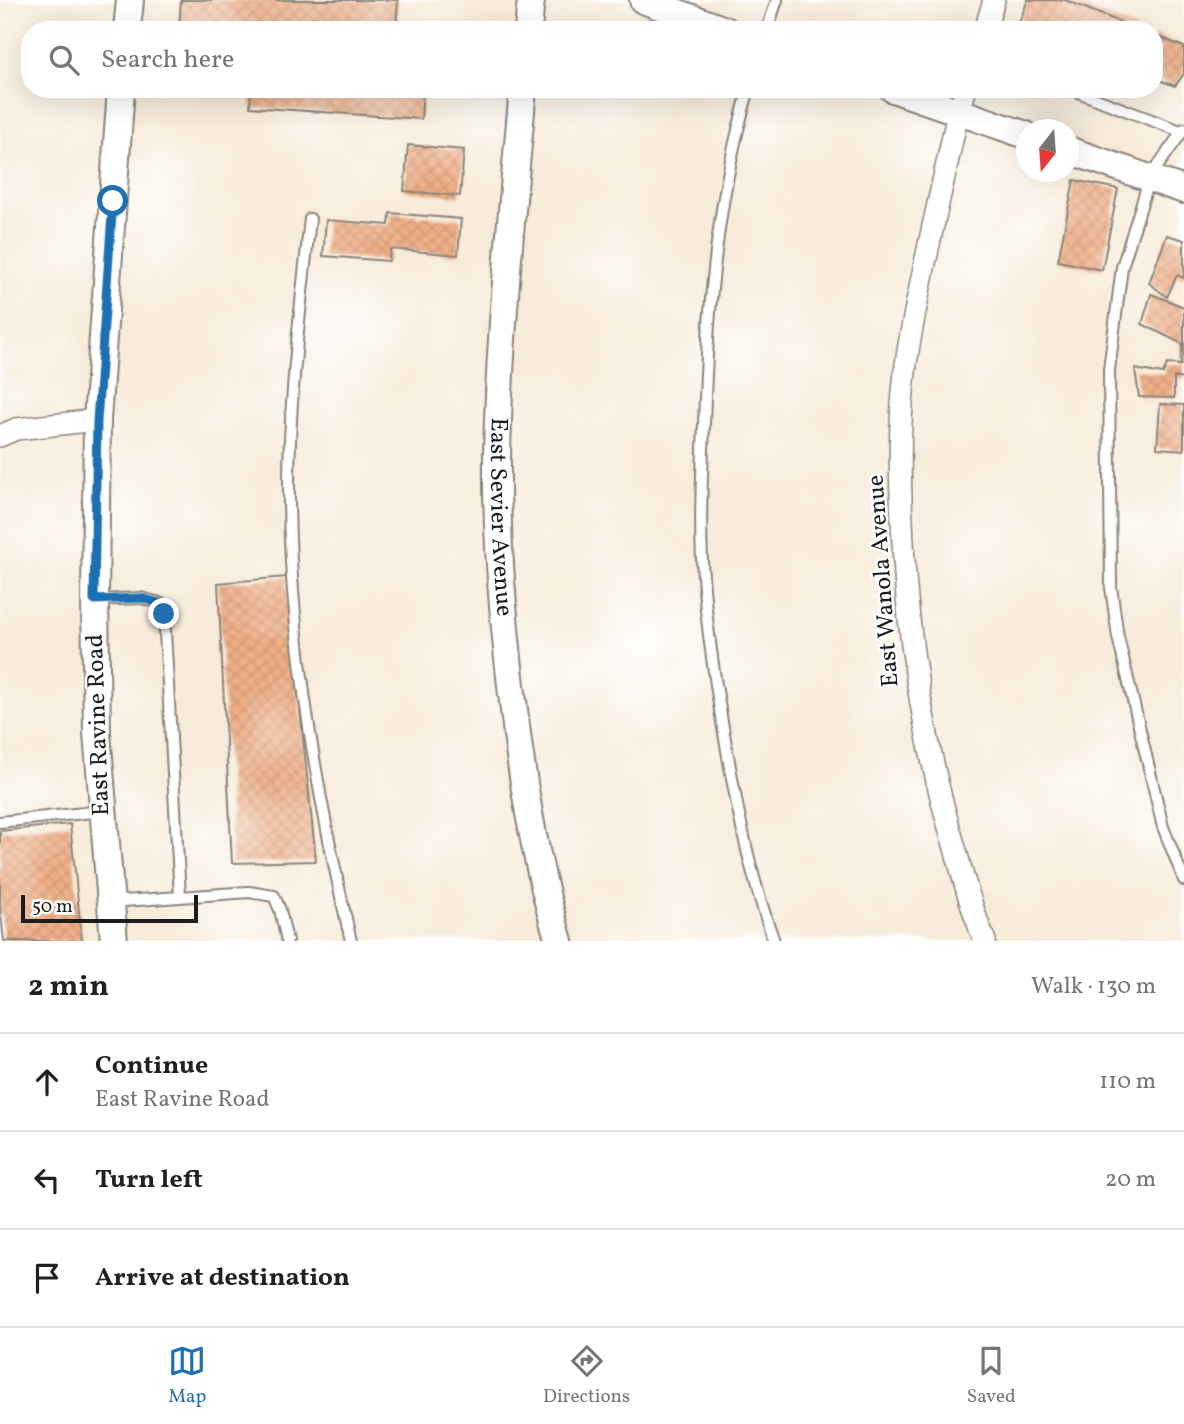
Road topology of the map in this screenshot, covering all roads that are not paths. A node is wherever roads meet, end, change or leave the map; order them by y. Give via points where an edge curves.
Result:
1 (130, 0) edge
2 (531, 0) edge
3 (643, 0) edge
4 (777, 0) edge
5 (995, 0) edge
6 (128, 21) edge
7 (529, 21) edge
8 (700, 21) edge
9 (770, 21) edge
10 (988, 21) edge
11 (120, 98) edge
12 (522, 98) edge
13 (747, 98) edge
14 (945, 98) edge
15 (1094, 98) edge
16 (962, 101) edge
17 (1016, 129) edge
18 (1183, 131) edge
19 (1079, 153) edge
20 (1150, 177) junction
21 (1184, 190) edge
22 (310, 219) dead end
23 (97, 421) junction
24 (0, 436) edge
25 (94, 600) junction
26 (102, 811) junction
27 (0, 821) edge
28 (1184, 880) edge
29 (180, 897) junction
30 (110, 902) junction
31 (114, 941) edge
32 (287, 941) edge
33 (351, 941) edge
34 (559, 941) edge
35 (774, 941) edge
36 (985, 941) edge

1 - 6 street
2 - 7 street
3 - 8 street
4 - 9 lane
5 - 10 street
11 - 23 street, East Ravine Road
12 - 34 street, East Sevier Avenue via 502,352 499,552 524,789
13 - 35 lane via 718,230 708,310 704,587 740,822
14 - 16 street
15 - 18 lane
16 - 17 street
16 - 36 street, East Wanola Avenue via 908,353 900,484 908,616 922,714 943,810
18 - 20 lane
19 - 20 street
20 - 21 street
20 - 28 lane via 1122,267 1109,370 1111,587 1118,637 1163,827
22 - 33 lane via 289,460 292,578 323,818
23 - 24 street via 16,429
23 - 25 street, East Ravine Road
25 - 26 street, East Ravine Road
25 - 29 lane via 141,598 160,603 164,614
26 - 27 lane
26 - 30 street, East Ravine Road
29 - 30 lane
29 - 32 lane via 249,892 274,896
30 - 31 street, East Ravine Road

